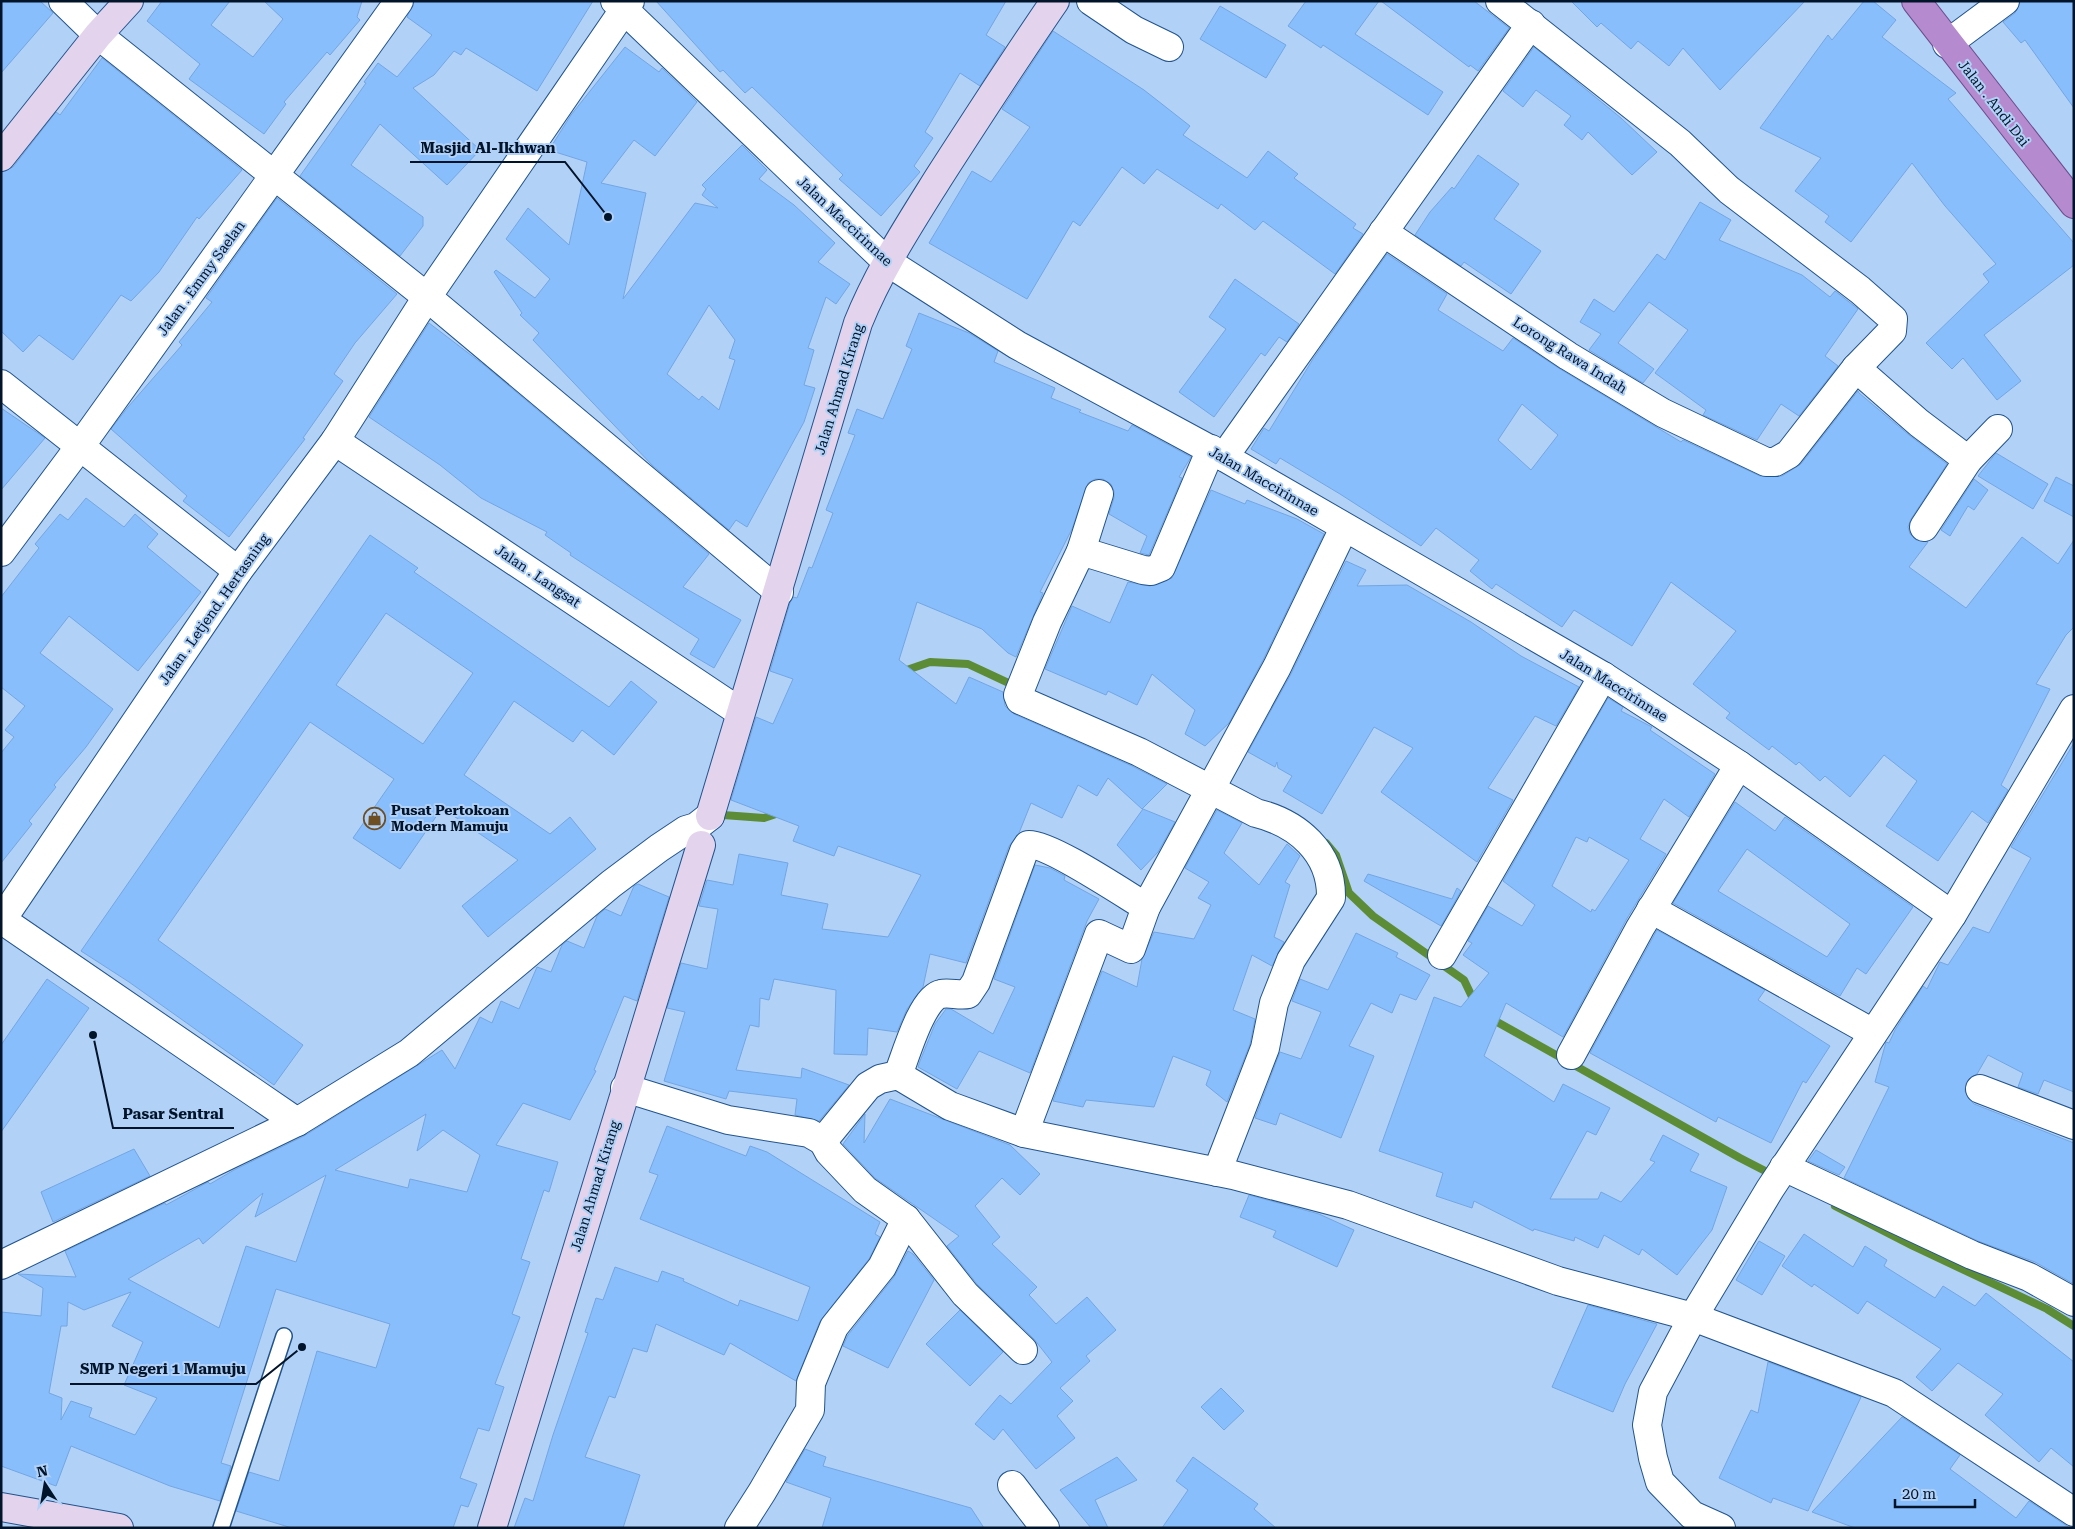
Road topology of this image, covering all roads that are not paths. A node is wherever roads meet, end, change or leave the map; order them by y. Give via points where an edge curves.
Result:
1 (63, 1) edge
2 (129, 1) edge
3 (399, 1) edge
4 (1055, 1) edge
5 (1091, 1) edge
6 (1500, 1) edge
7 (1916, 1) edge
8 (2005, 1) edge
9 (623, 4) edge
10 (1531, 24) junction
11 (98, 35) junction
12 (1948, 44) junction
13 (1169, 47) dead end
14 (1, 157) edge
15 (275, 176) junction
16 (2072, 197) edge
17 (1383, 232) junction
18 (886, 261) junction
19 (427, 297) junction
20 (1856, 368) junction
21 (1, 384) edge
22 (1998, 429) dead end
23 (335, 441) junction
24 (81, 445) junction
25 (1217, 453) junction
26 (1968, 460) junction
27 (1099, 494) dead end
28 (1924, 527) dead end
29 (1344, 528) junction
30 (1082, 551) junction
31 (1, 552) edge
32 (238, 571) junction
33 (778, 592) junction
34 (1603, 676) junction
35 (2074, 709) edge
36 (740, 712) junction
37 (1739, 765) junction
38 (1218, 779) junction
39 (710, 816) joint
40 (701, 845) dead end
41 (1146, 907) junction
42 (1651, 909) junction
43 (1952, 915) junction
44 (1, 920) edge
45 (1442, 954) dead end
46 (1873, 1034) junction
47 (1571, 1055) dead end
48 (898, 1075) junction
49 (625, 1088) junction
50 (1980, 1089) dead end
51 (297, 1122) junction
52 (2074, 1125) edge
53 (1024, 1133) junction
54 (823, 1141) junction
55 (1217, 1172) junction
56 (1770, 1190) junction
57 (906, 1219) junction
58 (1, 1265) edge
59 (2074, 1302) edge
60 (1693, 1317) junction
61 (284, 1336) dead end
62 (1023, 1350) dead end
63 (1012, 1486) dead end
64 (1, 1507) edge
65 (2074, 1512) edge
66 (119, 1528) edge
67 (221, 1528) edge
68 (492, 1528) edge
69 (739, 1528) edge
70 (1045, 1528) edge
71 (1721, 1528) edge

1 - 11 street
2 - 11 main road
3 - 15 street, Jalan . Emmy Saelan
4 - 18 main road, Jalan Ahmad Kirang via 994,90
5 - 13 street via 1134,30
6 - 10 street
7 - 12 highway, Jalan . Andi Dai
8 - 12 street
9 - 18 street, Jalan Maccirinnae
9 - 19 street, Jalan . Letjend. Hertasning
10 - 17 street
10 - 20 street via 1680,143 1728,190 1889,314 1894,324 1892,331
11 - 14 main road
11 - 15 street
12 - 16 highway, Jalan . Andi Dai
15 - 19 street
15 - 24 street, Jalan . Emmy Saelan
17 - 20 street, Lorong Rawa Indah via 1568,356 1663,413 1766,462 1781,460 1789,454
17 - 25 street
18 - 25 street, Jalan Maccirinnae via 1017,344
18 - 33 main road, Jalan Ahmad Kirang via 858,324
19 - 23 street, Jalan . Letjend. Hertasning
19 - 33 street
20 - 26 street via 1919,423
21 - 24 street
22 - 26 street
23 - 32 street, Jalan . Letjend. Hertasning
23 - 36 street, Jalan . Langsat
24 - 31 street, Jalan . Emmy Saelan
24 - 32 street
25 - 29 street, Jalan Maccirinnae
25 - 30 street via 1161,567 1143,570
26 - 28 street
27 - 30 street
29 - 34 street, Jalan Maccirinnae
29 - 38 street
30 - 38 street via 1047,622 1018,697
32 - 44 street, Jalan . Letjend. Hertasning
33 - 36 main road, Jalan Ahmad Kirang
34 - 37 street, Jalan Maccirinnae
34 - 45 street
35 - 43 street
36 - 39 main road, Jalan Ahmad Kirang
37 - 42 street
37 - 43 street, Jalan Maccirinnae
38 - 41 street
38 - 55 street via 1256,813 1291,826 1311,842 1323,858 1332,888 1331,898 1291,960 1274,1003 1265,1048
39 - 51 street via 611,884 409,1053
40 - 49 main road, Jalan Ahmad Kirang
41 - 48 street via 1057,855 1028,845 976,982 968,994 940,994 932,998 923,1011
41 - 53 street via 1131,949 1099,934
42 - 46 street
42 - 47 street
43 - 46 street
44 - 51 street
46 - 56 street
48 - 53 street via 950,1106
48 - 54 street via 880,1078 868,1086
49 - 54 street via 728,1120 809,1133
49 - 68 main road, Jalan Ahmad Kirang
50 - 52 street
51 - 58 street
53 - 55 street
54 - 57 street via 829,1152 865,1190
55 - 60 street via 1348,1205 1558,1281
56 - 59 street via 1972,1255 2029,1277
56 - 60 street
57 - 62 street via 965,1294
57 - 69 street via 882,1267 834,1326 812,1383 810,1410
60 - 65 street via 1894,1393
60 - 71 street via 1653,1392 1647,1425 1660,1482 1692,1514
61 - 67 lane
63 - 70 street
64 - 66 main road

